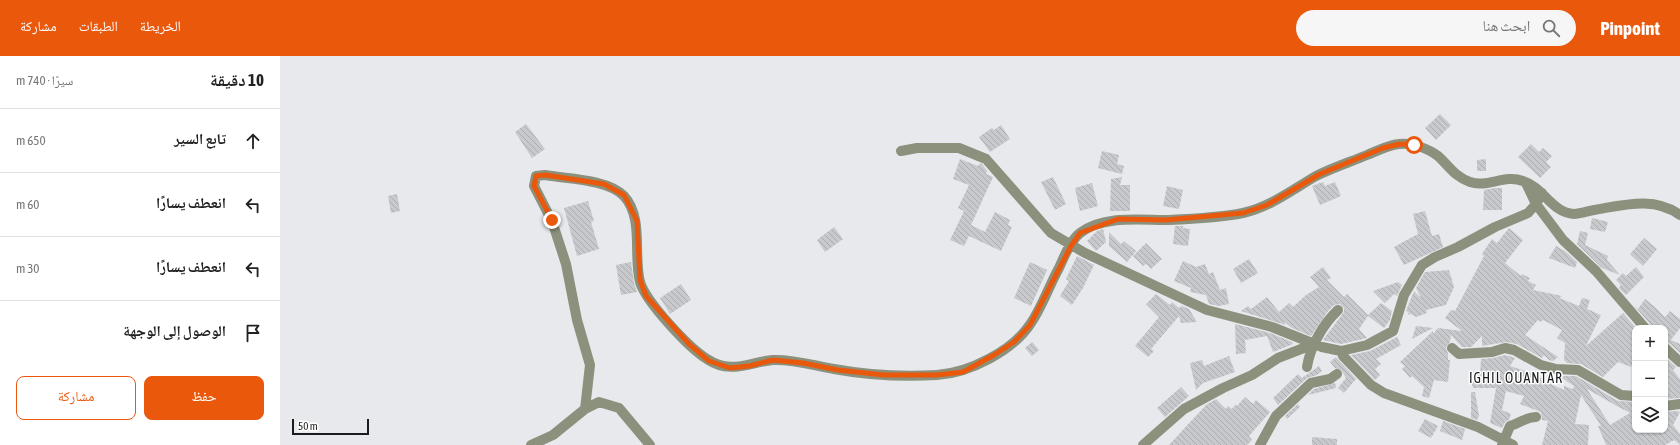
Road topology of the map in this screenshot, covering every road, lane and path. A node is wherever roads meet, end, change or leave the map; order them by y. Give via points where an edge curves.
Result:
1 (901, 151) dead end
2 (1526, 181) junction
3 (1542, 192) junction
4 (1536, 204) junction
5 (1553, 205) junction
6 (1680, 215) edge
7 (1547, 220) junction
8 (1071, 246) junction
9 (1338, 310) dead end
10 (1641, 325) edge
11 (1314, 344) junction
12 (1452, 348) dead end
13 (1341, 351) junction
14 (1668, 351) edge
15 (1680, 362) edge
16 (1307, 367) dead end
17 (1337, 374) dead end
18 (1632, 396) edge
19 (1680, 404) edge
20 (1668, 406) edge
21 (585, 409) junction
22 (1536, 417) dead end
23 (1506, 443) edge
24 (531, 445) edge
25 (650, 445) edge
26 (1143, 445) edge
27 (1260, 445) edge

1 - 8 street via 917,148 959,148 986,159 1051,233
2 - 3 street
2 - 4 street
2 - 8 street via 1506,178 1483,184 1469,182 1452,172 1436,154 1414,145 1400,144 1320,174 1267,205 1243,213 1166,220 1118,219 1080,233
3 - 4 street
3 - 5 street
4 - 7 street
4 - 13 street via 1528,213 1435,256 1422,265 1404,295 1393,331 1367,345
5 - 6 street via 1573,214 1644,202 1670,208
5 - 7 street
7 - 10 street via 1563,240 1596,271
8 - 11 street via 1207,310 1272,327
8 - 21 street via 1030,325 1014,342 963,372 937,375 884,375 773,360 730,368 709,361 689,344 646,296 640,280 637,221 624,195 604,184 545,175 536,176 534,186 552,220 566,264 577,320 590,365
9 - 11 street via 1328,320
11 - 13 street
11 - 16 street
11 - 26 street via 1278,358 1252,375 1184,409
12 - 18 street via 1459,354 1492,352 1505,348 1514,350 1541,365 1578,370 1621,395
13 - 23 street via 1371,385 1384,393 1478,427
14 - 15 street
17 - 27 street via 1330,379 1311,383 1276,416
19 - 20 street
21 - 24 street via 553,435
21 - 25 street via 599,402 619,408
22 - 23 street via 1528,417 1510,426

